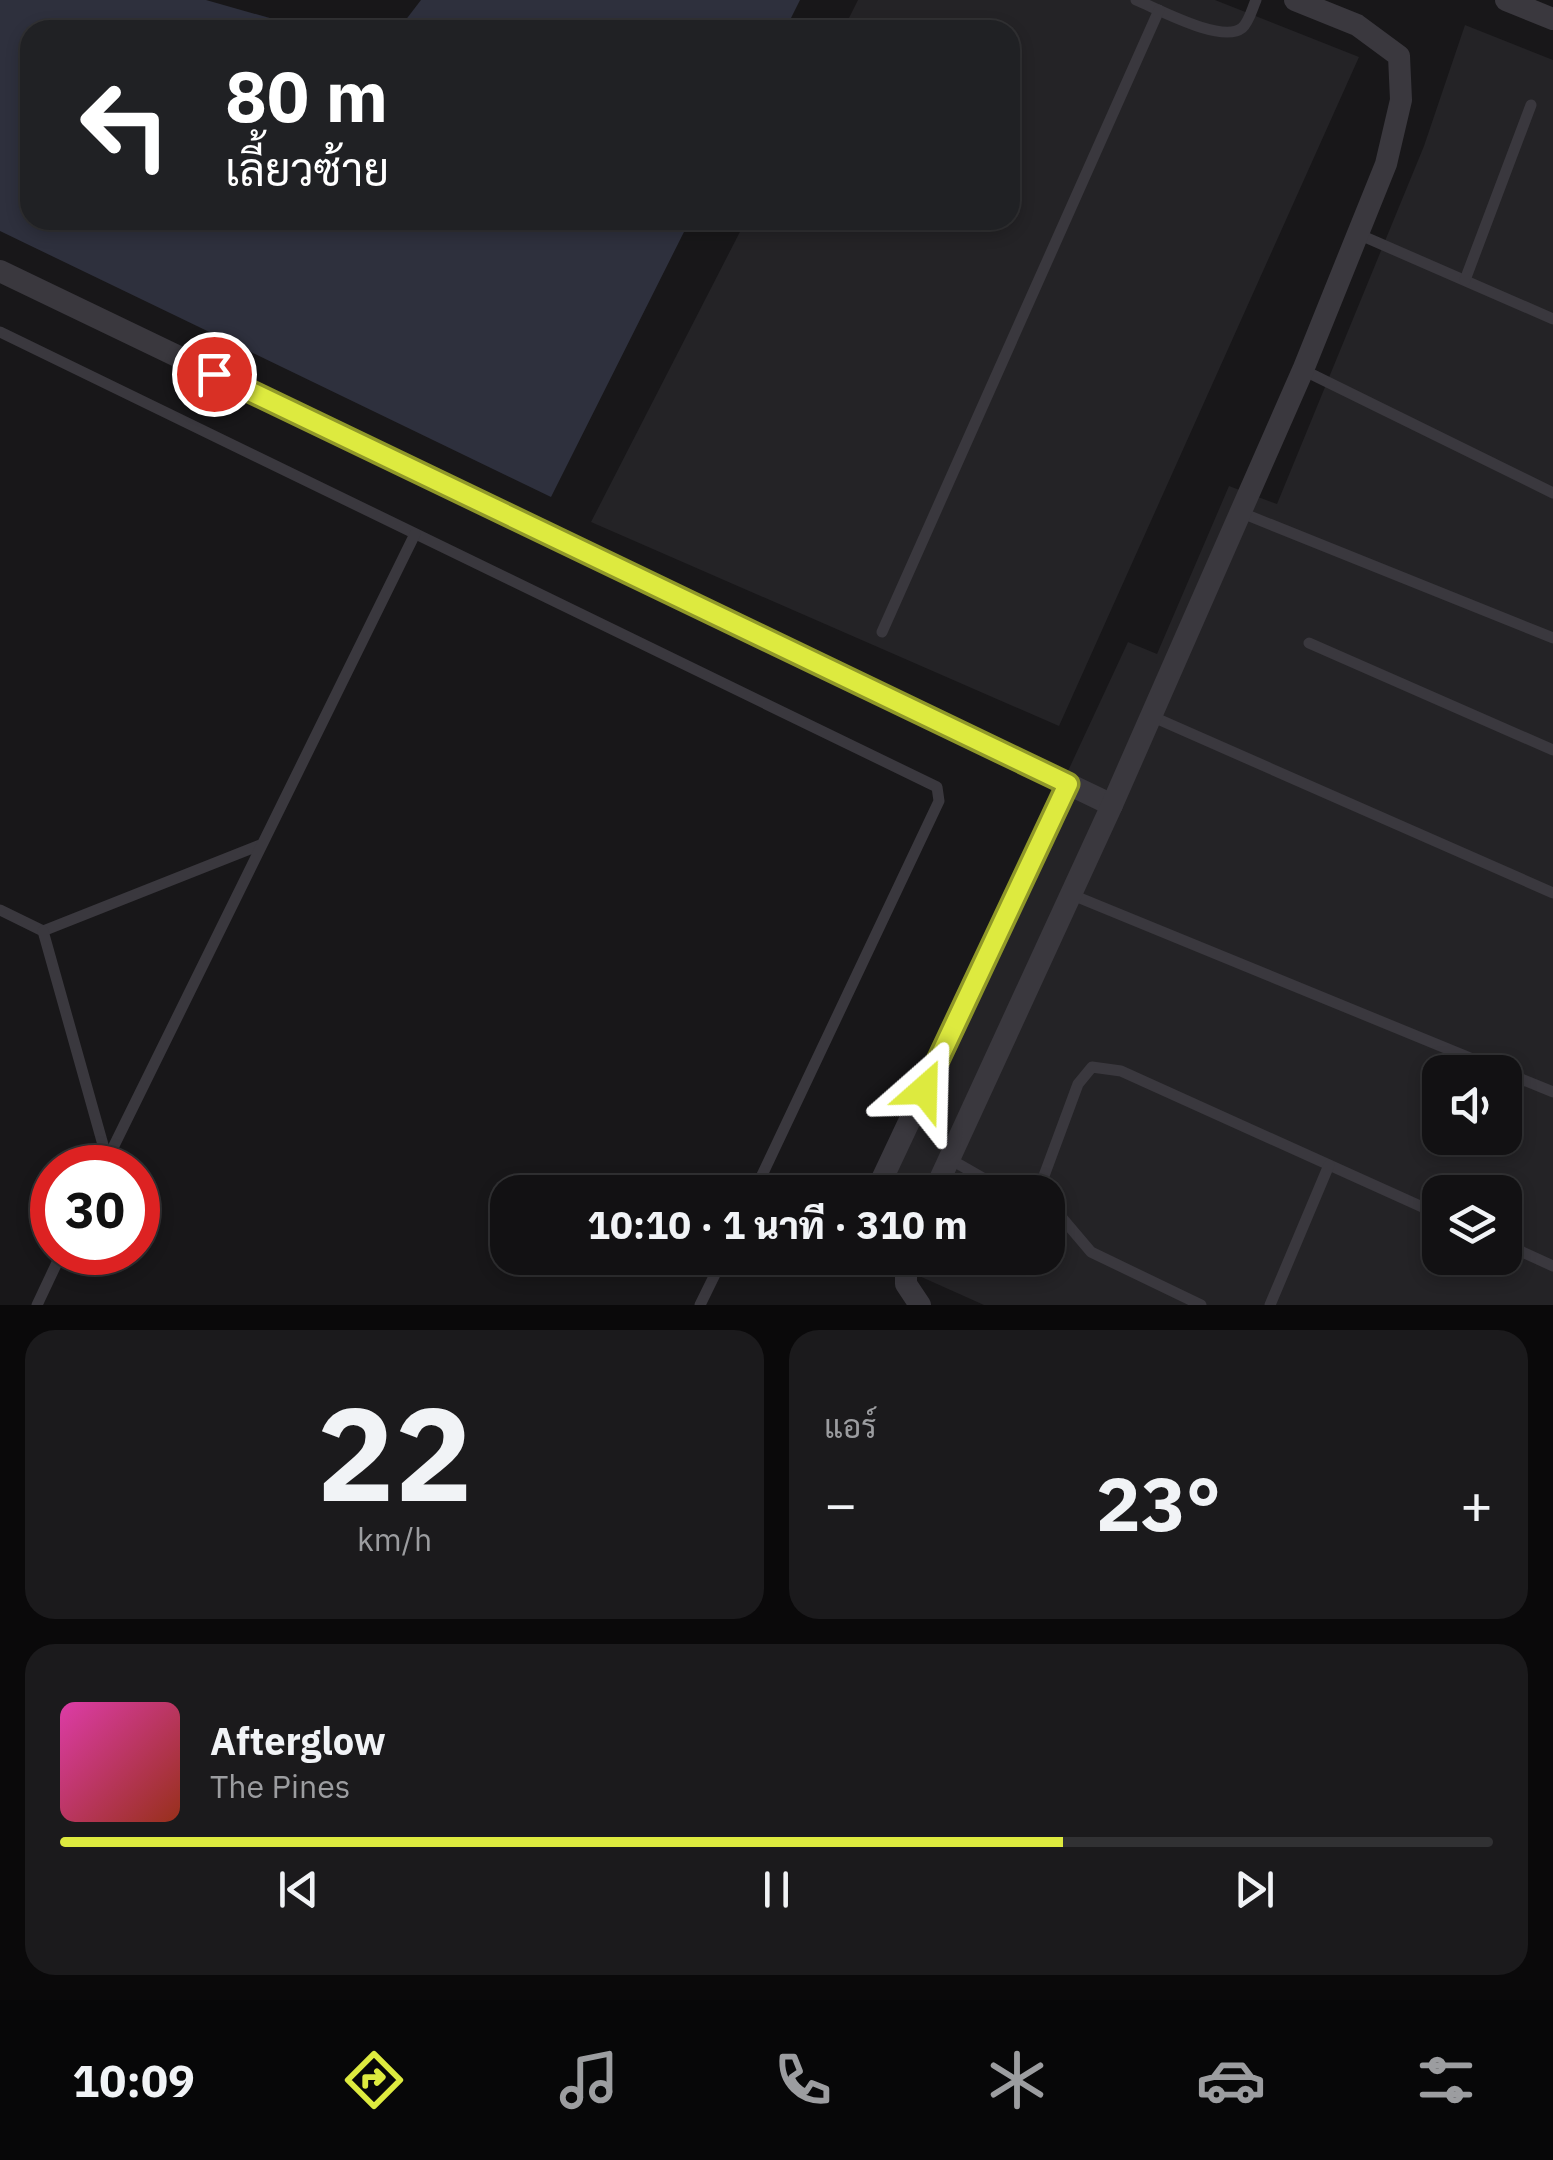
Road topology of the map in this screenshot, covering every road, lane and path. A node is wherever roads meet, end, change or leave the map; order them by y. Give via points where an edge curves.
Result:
1 (1136, 0) edge
2 (1256, 0) edge
3 (1296, 0) edge
4 (1519, 2) edge
5 (1159, 10) junction
6 (1553, 19) edge
7 (1530, 105) dead end
8 (1358, 234) junction
9 (0, 271) edge
10 (1465, 280) junction
11 (1553, 319) edge
12 (0, 332) edge
13 (1303, 370) junction
14 (1553, 493) edge
15 (1242, 513) junction
16 (416, 534) junction
17 (882, 632) dead end
18 (1553, 638) edge
19 (1308, 643) dead end
20 (1151, 716) junction
21 (1553, 750) edge
22 (1068, 784) junction
23 (1112, 804) junction
24 (260, 846) junction
25 (1553, 893) edge
26 (1070, 894) junction
27 (0, 910) edge
28 (43, 930) junction
29 (1553, 1092) edge
30 (100, 1145) edge
31 (114, 1145) edge
32 (948, 1158) junction
33 (1329, 1165) junction
34 (762, 1175) edge
35 (884, 1175) edge
36 (941, 1175) edge
37 (978, 1175) edge
38 (1044, 1175) edge
39 (1422, 1207) edge
40 (1065, 1221) edge
41 (1522, 1252) edge
42 (1553, 1266) edge
43 (51, 1275) edge
44 (715, 1275) edge
45 (906, 1275) edge
46 (914, 1301) edge
47 (36, 1305) edge
48 (700, 1305) edge
49 (1201, 1305) edge
50 (1270, 1305) edge

1 - 5 lane
2 - 5 lane via 1244,27 1232,33
3 - 8 street via 1356,26 1398,56 1400,100 1386,164
4 - 6 street
5 - 17 lane
7 - 10 lane
8 - 10 lane
8 - 13 street
9 - 22 street
10 - 11 lane
12 - 16 lane
13 - 14 lane
13 - 15 street
15 - 18 lane
15 - 20 street
16 - 24 lane
16 - 34 lane via 937,787 939,802
19 - 21 lane
20 - 23 street
20 - 25 lane
22 - 23 street
22 - 35 street
23 - 26 street
24 - 28 lane
24 - 31 lane
26 - 29 lane
26 - 32 street
27 - 28 lane
28 - 30 lane
32 - 36 street
32 - 37 lane
33 - 38 lane via 1121,1071 1092,1067 1078,1084
33 - 39 lane
33 - 50 lane
40 - 49 lane via 1091,1252
41 - 42 lane
43 - 47 lane
44 - 48 lane
45 - 46 street

